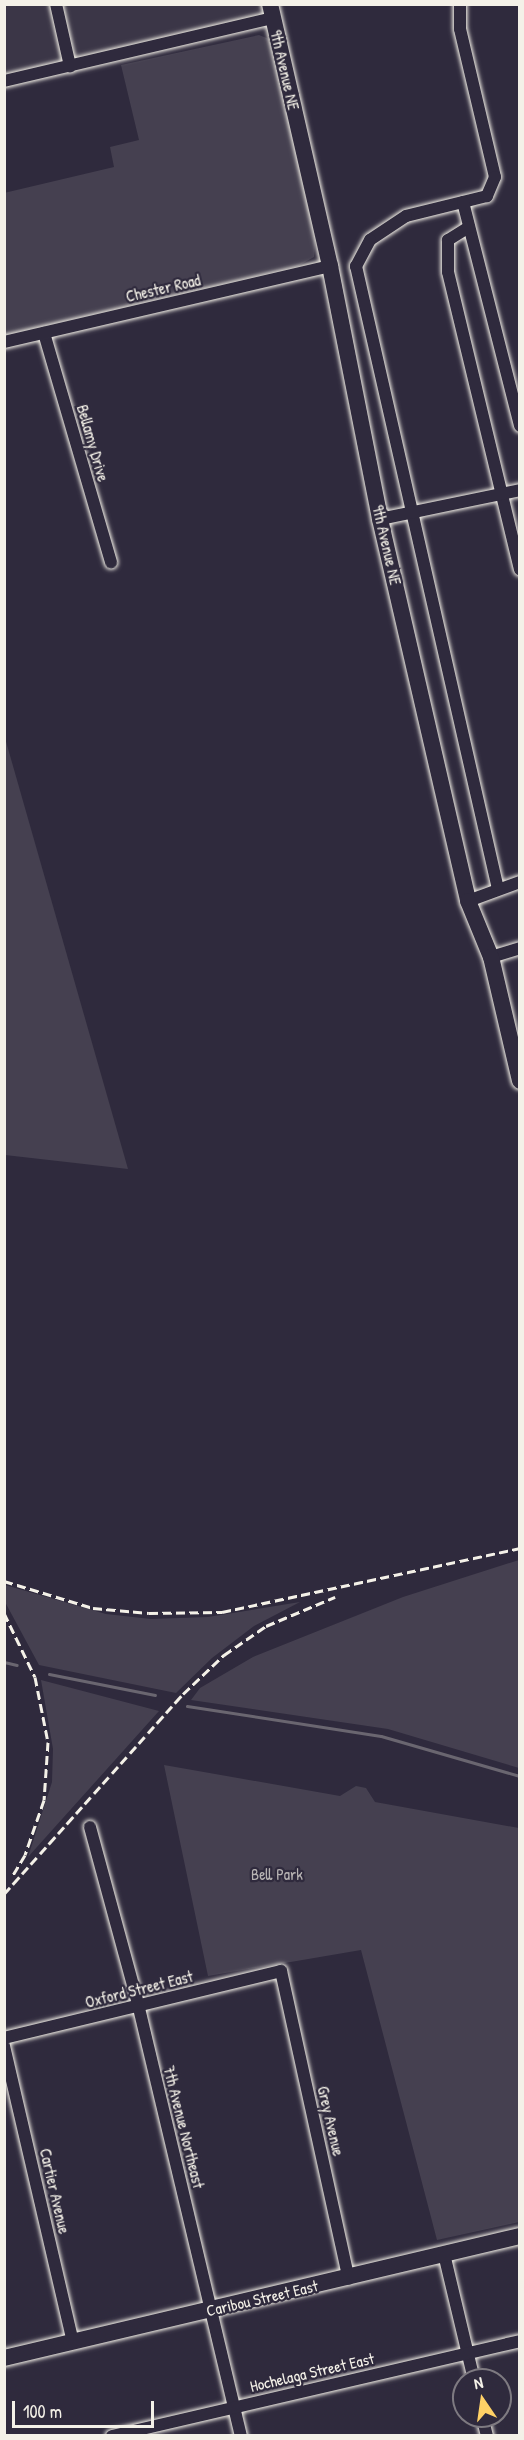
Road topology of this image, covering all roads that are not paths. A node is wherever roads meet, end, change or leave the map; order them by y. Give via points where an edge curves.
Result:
1 (56, 4) edge
2 (460, 4) edge
3 (271, 11) edge
4 (70, 66) junction
5 (4, 81) edge
6 (463, 202) junction
7 (469, 227) junction
8 (330, 266) junction
9 (44, 333) junction
10 (4, 342) edge
11 (519, 426) edge
12 (519, 490) edge
13 (501, 493) junction
14 (412, 512) junction
15 (380, 519) junction
16 (111, 562) dead end
17 (519, 569) edge
18 (519, 882) edge
19 (498, 890) junction
20 (468, 901) junction
21 (519, 948) edge
22 (491, 957) junction
23 (519, 1081) edge
24 (90, 1827) dead end
25 (281, 1971) joint
26 (138, 2004) junction
27 (4, 2038) edge
28 (4, 2046) edge
29 (519, 2236) edge
30 (444, 2254) junction
31 (349, 2279) junction
32 (212, 2310) junction
33 (519, 2341) edge
34 (73, 2342) junction
35 (468, 2353) junction
36 (4, 2358) edge
37 (471, 2368) edge
38 (234, 2407) junction
39 (112, 2436) edge
40 (241, 2436) edge

1 - 4 street
2 - 6 street via 459,28 495,177 487,196
3 - 4 street
3 - 8 street, 9th Avenue NE
4 - 5 street
6 - 7 street
6 - 14 street via 406,216 385,227 370,240 356,266
7 - 11 street
7 - 13 street via 448,240 448,272
8 - 9 street, Chester Road
8 - 15 street, 9th Avenue NE
9 - 10 street, Chester Road
9 - 16 street, Bellamy Drive
12 - 13 street
13 - 14 street
13 - 17 street
14 - 15 street
14 - 19 street
15 - 20 street, 9th Avenue NE
18 - 19 street
19 - 20 street
20 - 22 street, 9th Avenue NE
21 - 22 street
22 - 23 street, 9th Avenue NE
24 - 26 street, 7th Avenue Northeast
25 - 26 street, Oxford Street East
25 - 31 street, Grey Avenue
26 - 27 street, Oxford Street East
26 - 32 street, 7th Avenue Northeast
28 - 34 street, Cartier Avenue
29 - 30 street, Caribou Street East
30 - 31 street, Caribou Street East
30 - 35 street
31 - 32 street, Caribou Street East
32 - 34 street, Caribou Street East
32 - 38 street, 7th Avenue Northeast
33 - 35 street, Hochelaga Street East
34 - 36 street, Caribou Street East
35 - 37 street
35 - 38 street, Hochelaga Street East
38 - 39 street, Hochelaga Street East
38 - 40 street, 7th Avenue Northeast

